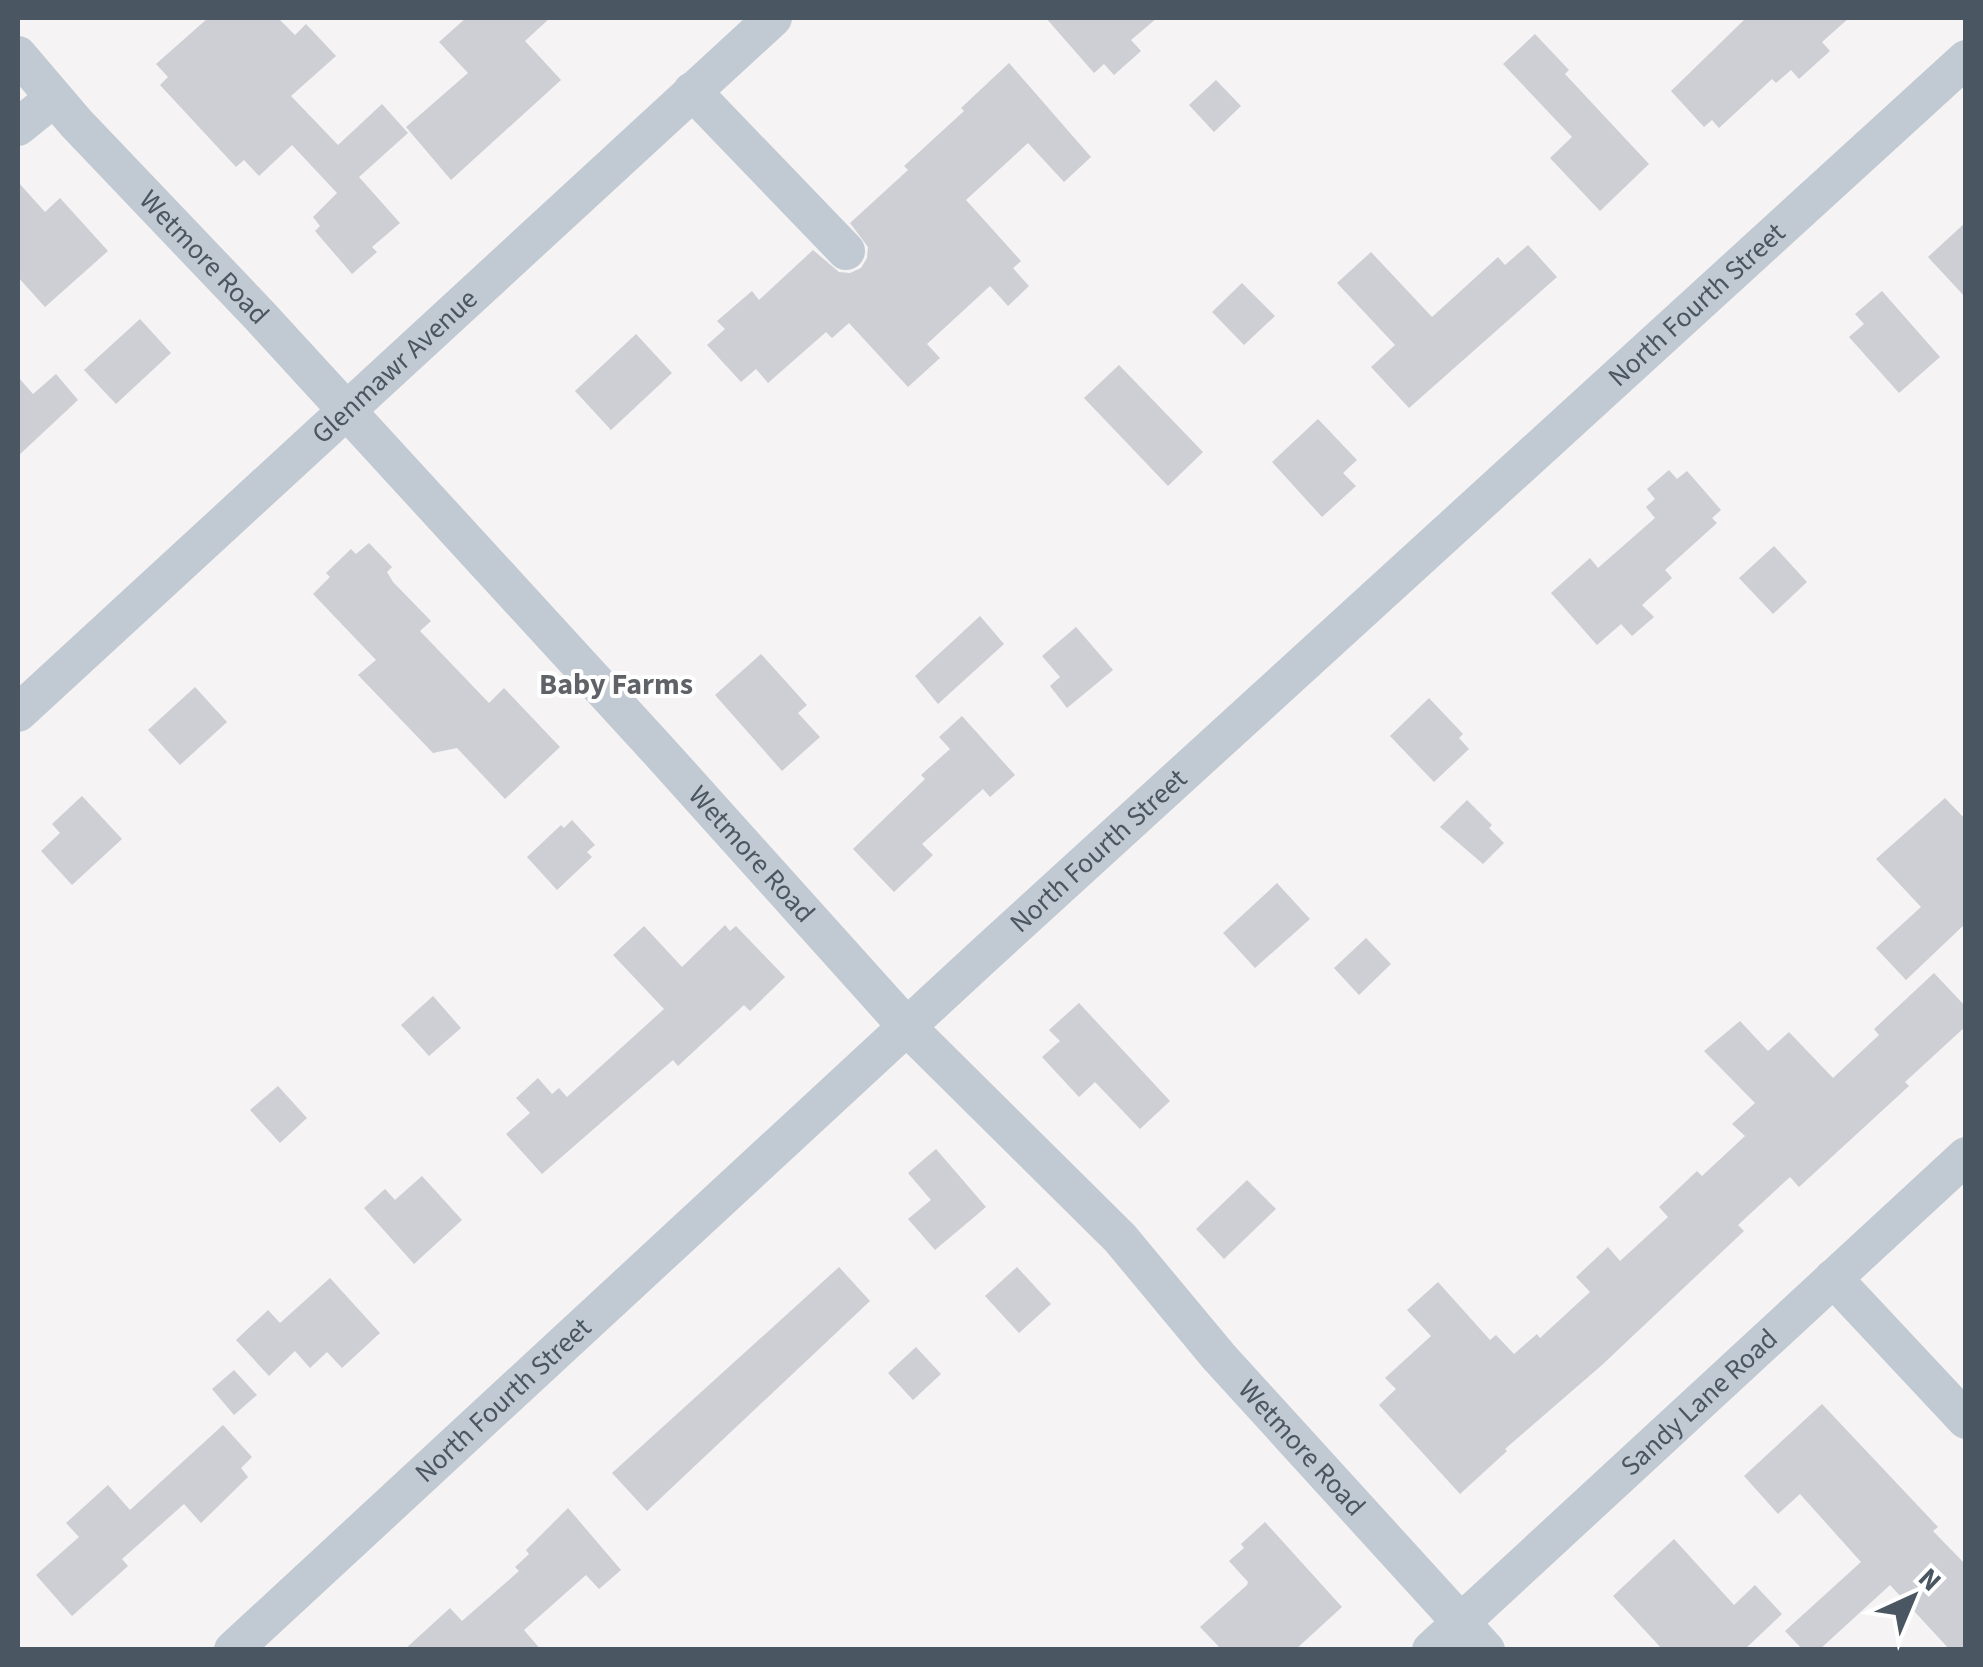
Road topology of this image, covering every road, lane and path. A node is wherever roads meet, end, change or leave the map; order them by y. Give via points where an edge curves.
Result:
1 (773, 18) edge
2 (18, 56) edge
3 (1966, 59) edge
4 (692, 92) junction
5 (54, 98) junction
6 (18, 126) edge
7 (846, 252) dead end
8 (345, 409) junction
9 (18, 712) edge
10 (908, 1028) junction
11 (1966, 1156) edge
12 (1833, 1278) junction
13 (1966, 1420) edge
14 (1474, 1636) edge
15 (233, 1650) edge
16 (1431, 1650) edge

1 - 4 street, Glenmawr Avenue
2 - 5 street, Wetmore Road
3 - 10 street, North Fourth Street
4 - 7 street
4 - 8 street, Glenmawr Avenue
5 - 6 street
5 - 8 street, Wetmore Road
8 - 9 street, Glenmawr Avenue
8 - 10 street, Wetmore Road
10 - 14 street, Wetmore Road via 1120,1238 1219,1357
10 - 15 street, North Fourth Street
11 - 12 street, Sandy Lane Road
12 - 13 street
12 - 14 street, Sandy Lane Road
14 - 16 street, Sandy Lane Road

